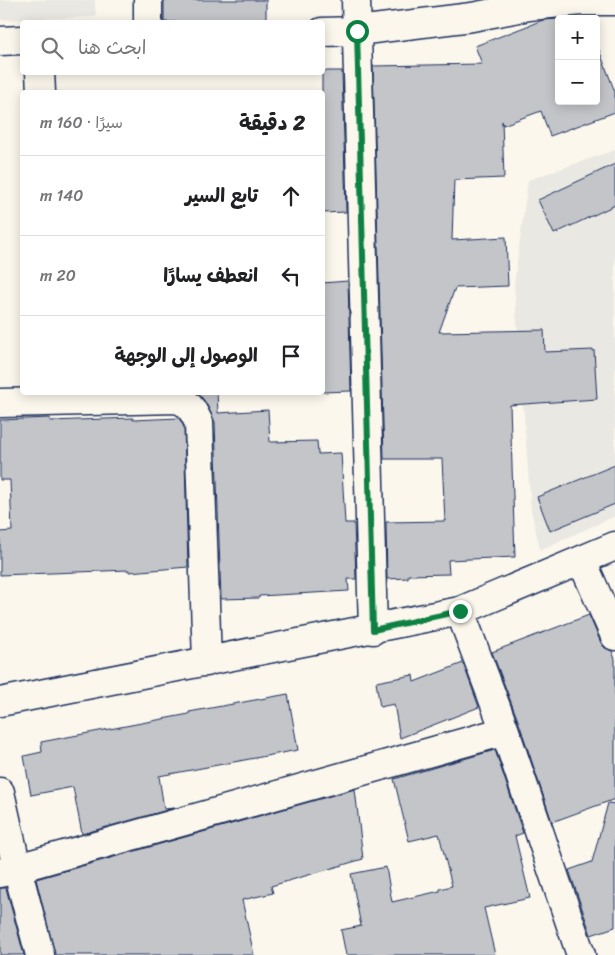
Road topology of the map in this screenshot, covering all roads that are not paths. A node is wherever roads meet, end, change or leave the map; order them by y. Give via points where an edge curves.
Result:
1 (148, 0) edge
2 (356, 0) edge
3 (615, 1) edge
4 (148, 20) edge
5 (357, 31) junction
6 (325, 32) edge
7 (20, 40) edge
8 (0, 41) edge
9 (40, 75) edge
10 (41, 90) edge
11 (55, 398) edge
12 (0, 403) edge
13 (615, 546) edge
14 (582, 561) junction
15 (460, 611) junction
16 (373, 630) junction
17 (615, 636) edge
18 (207, 662) junction
19 (0, 702) edge
20 (505, 731) junction
21 (0, 792) edge
22 (8, 870) edge
23 (40, 955) edge
24 (581, 955) edge

1 - 4 street
2 - 5 street
3 - 5 street via 529,6
5 - 6 street
5 - 16 street
7 - 8 street
9 - 10 street
11 - 12 street
11 - 18 street via 177,399 186,402 193,410 199,423
13 - 14 street
14 - 15 street
14 - 17 street
15 - 16 street
15 - 20 street
16 - 18 street
18 - 19 street
20 - 22 street
20 - 24 street
21 - 22 street
22 - 23 street

